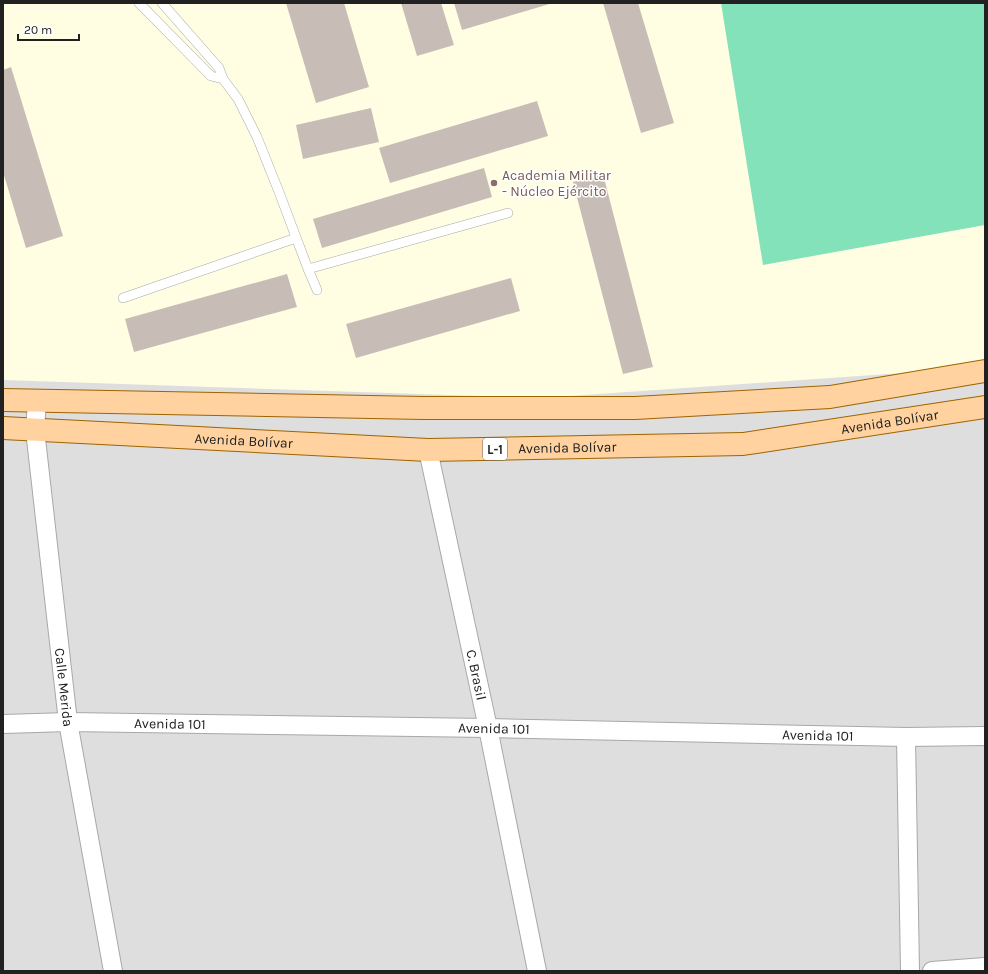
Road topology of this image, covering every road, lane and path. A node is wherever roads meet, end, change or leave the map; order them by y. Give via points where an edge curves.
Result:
1 (139, 3) edge
2 (162, 3) edge
3 (223, 79) junction
4 (508, 212) dead end
5 (296, 238) junction
6 (308, 269) junction
7 (317, 290) dead end
8 (123, 298) dead end
9 (985, 371) edge
10 (3, 400) edge
11 (37, 401) junction
12 (985, 407) edge
13 (3, 428) edge
14 (35, 430) junction
15 (428, 450) junction
16 (68, 722) junction
17 (3, 724) edge
18 (488, 728) junction
19 (985, 736) edge
20 (906, 737) junction
21 (985, 967) edge
22 (113, 971) edge
23 (537, 971) edge
24 (910, 971) edge
25 (932, 971) edge

1 - 3 lane via 211,76
2 - 3 lane via 219,68
3 - 5 lane via 238,99 257,137
4 - 6 lane
5 - 6 lane
5 - 8 lane
6 - 7 lane
9 - 11 main road via 830,397 635,408 423,408
10 - 11 main road
11 - 14 street, Calle Merida
12 - 15 main road, Avenida Bolívar / L-1 via 744,444
13 - 14 main road, Avenida Bolívar / L-1
14 - 15 main road, Avenida Bolívar / L-1
14 - 16 street, Calle Merida
15 - 18 street, C. Brasil
16 - 17 street, Avenida 101
16 - 18 street, Avenida 101
16 - 22 street, Calle Merida
18 - 20 street, Avenida 101
18 - 23 street, C. Brasil
19 - 20 street, Avenida 101
20 - 24 street
21 - 25 street

